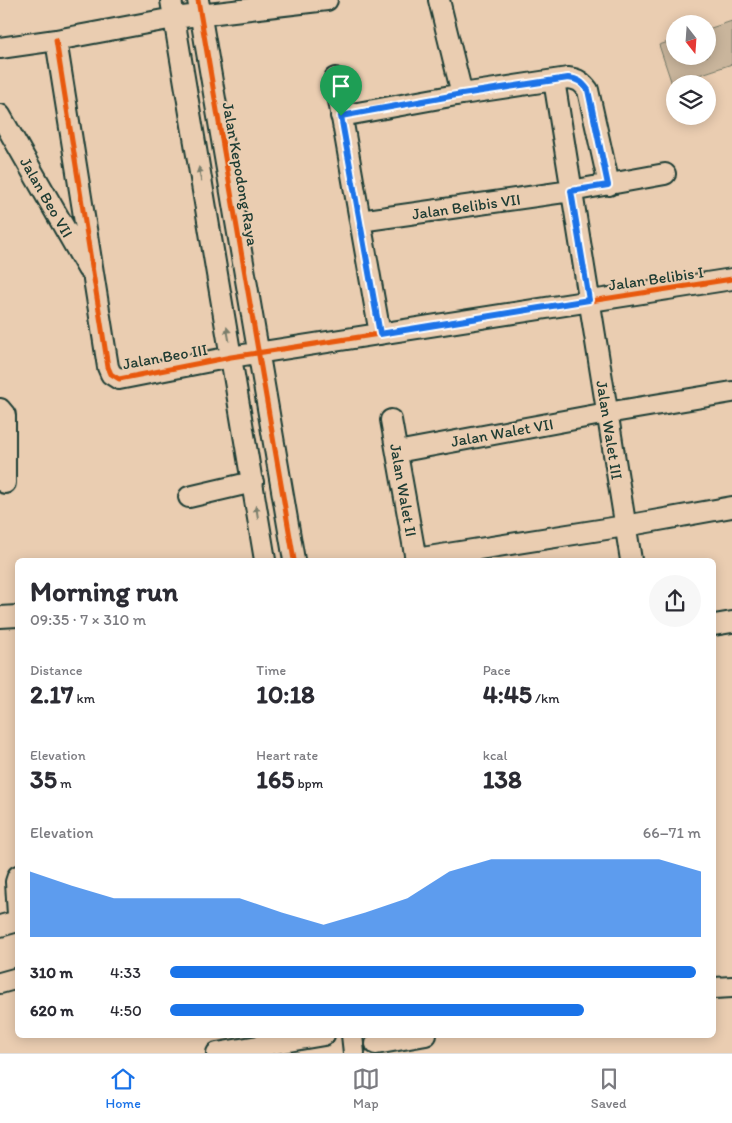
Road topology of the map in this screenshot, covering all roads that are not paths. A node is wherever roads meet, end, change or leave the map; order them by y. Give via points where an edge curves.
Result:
1 (321, 0) edge
2 (439, 0) edge
3 (200, 7) edge
4 (172, 9) edge
5 (56, 40) junction
6 (0, 48) edge
7 (335, 78) dead end
8 (554, 80) junction
9 (462, 94) junction
10 (0, 115) edge
11 (341, 116) junction
12 (664, 174) dead end
13 (608, 185) junction
14 (571, 191) junction
15 (360, 221) junction
16 (732, 279) edge
17 (94, 280) junction
18 (589, 300) junction
19 (380, 334) junction
20 (258, 353) junction
21 (232, 357) junction
22 (732, 392) edge
23 (0, 409) edge
24 (607, 413) junction
25 (392, 420) dead end
26 (397, 452) junction
27 (253, 482) junction
28 (6, 483) dead end
29 (189, 497) dead end
30 (732, 507) edge
31 (625, 526) junction
32 (266, 558) edge
33 (294, 558) edge
34 (416, 558) edge
35 (422, 558) edge
36 (631, 558) edge
37 (15, 616) edge
38 (0, 617) edge
39 (732, 622) edge
40 (716, 625) edge
41 (15, 922) edge
42 (0, 926) edge
43 (15, 979) edge
44 (0, 983) edge
45 (732, 987) edge
46 (716, 988) edge
47 (297, 1038) edge
48 (352, 1038) edge
49 (409, 1038) edge
50 (376, 1044) edge
51 (225, 1046) edge
52 (354, 1053) edge

1 - 3 street
2 - 9 street
3 - 4 street
3 - 20 street, Jalan Kepodong Raya
4 - 5 street
21 -> 4 street
5 - 6 street
5 - 17 street
7 - 11 street
8 - 9 street
8 - 13 street via 577,79 588,90
8 - 14 street, Jalan Walet III
9 - 11 street
10 - 17 street, Jalan Beo VII
11 - 15 street
12 - 13 street, Jalan Belibis VII
13 - 14 street, Jalan Belibis VII
14 - 15 street, Jalan Belibis VII
14 - 18 street, Jalan Walet III
15 - 19 street
16 - 18 street, Jalan Belibis I
17 - 21 street, Jalan Beo III via 108,367 119,379
18 - 19 street, Jalan Belibis I
18 - 24 street, Jalan Walet III
19 - 20 street, Jalan Belibis I
20 - 21 street
20 - 33 street, Jalan Kepodong Raya
21 - 27 street
22 - 24 street, Jalan Walet VII
23 - 28 street via 5,415
24 - 26 street, Jalan Walet VII
24 - 31 street, Jalan Walet III
25 - 26 street, Jalan Walet II
26 - 34 street, Jalan Walet II
27 - 29 street
32 -> 27 street
30 - 31 street
31 - 35 street
31 - 36 street, Jalan Walet III
37 - 38 street
39 - 40 street
41 - 42 street
43 - 44 street
45 - 46 street
47 - 51 street
48 - 52 street
49 - 50 street

